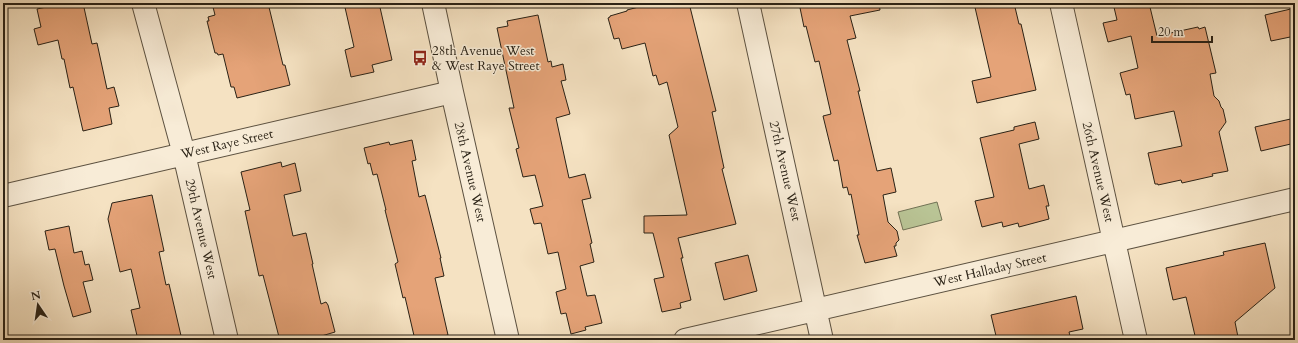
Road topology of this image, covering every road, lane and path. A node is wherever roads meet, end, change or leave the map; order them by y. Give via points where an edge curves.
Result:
1 (143, 3) edge
2 (748, 3) edge
3 (1061, 3) edge
4 (438, 4) edge
5 (452, 92) junction
6 (184, 154) junction
7 (3, 196) edge
8 (1295, 199) edge
9 (1114, 241) junction
10 (816, 310) junction
11 (227, 340) edge
12 (508, 340) edge
13 (685, 340) edge
14 (822, 340) edge
15 (1136, 340) edge

1 - 6 street, 29th Avenue West
2 - 10 street, 27th Avenue West
3 - 9 street, 26th Avenue West
4 - 5 street, 28th Avenue West
5 - 6 street, West Raye Street
5 - 12 street, 28th Avenue West
6 - 7 street, West Raye Street
6 - 11 street, 29th Avenue West
8 - 9 street, West Halladay Street
9 - 10 street, West Halladay Street
9 - 15 street, 26th Avenue West
10 - 13 street, West Halladay Street
10 - 14 street, 27th Avenue West

